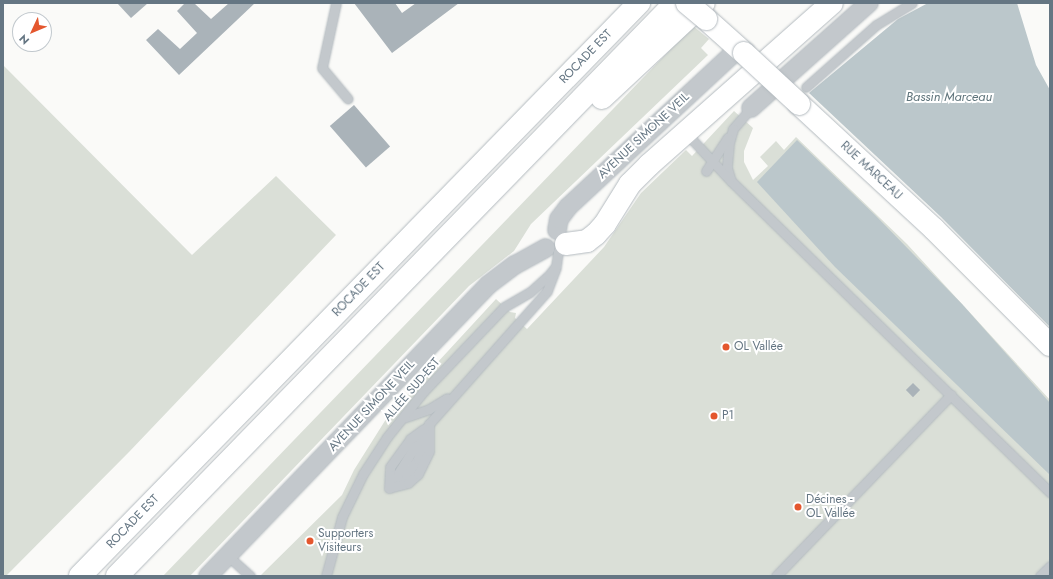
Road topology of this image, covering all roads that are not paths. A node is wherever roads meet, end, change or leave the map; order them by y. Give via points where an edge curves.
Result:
1 (336, 3) edge
2 (639, 3) edge
3 (675, 3) edge
4 (687, 3) edge
5 (807, 3) edge
6 (832, 3) edge
7 (869, 3) edge
8 (912, 3) edge
9 (705, 11) edge
10 (787, 42) junction
11 (742, 51) junction
12 (802, 96) junction
13 (348, 99) dead end
14 (573, 108) junction
15 (751, 108) joint
16 (733, 129) junction
17 (685, 132) junction
18 (712, 162) junction
19 (706, 172) dead end
20 (732, 181) junction
21 (557, 248) junction
22 (1050, 345) edge
23 (456, 391) junction
24 (951, 395) junction
25 (400, 420) junction
26 (430, 424) junction
27 (1050, 492) edge
28 (228, 556) junction
29 (1050, 566) edge
30 (80, 576) edge
31 (117, 576) edge
32 (208, 576) edge
33 (250, 576) edge
34 (326, 576) edge
35 (776, 576) edge
36 (1040, 576) edge

1 - 13 lane via 322,68
2 - 30 main road, ROCADE EST
3 - 14 main road
4 - 9 main road, RUE MARCEAU, bridge
5 - 10 main road
6 - 10 main road
7 - 15 street
8 - 12 lane via 876,25
9 - 11 main road, RUE MARCEAU
9 - 14 main road via 595,104
10 - 17 main road
11 - 12 main road, RUE MARCEAU, bridge
11 - 21 street, AVENUE SIMONE VEIL via 568,207 559,219
12 - 22 main road, RUE MARCEAU
14 - 31 main road
15 - 16 lane
16 - 18 lane
16 - 20 lane via 727,156
17 - 18 lane
17 - 21 main road via 630,184 596,234 587,241
18 - 19 lane
18 - 20 lane
20 - 24 lane
21 - 23 lane via 554,278 547,291
21 - 25 lane, ALLÉE SUD-EST via 530,292 504,307
21 - 28 street, AVENUE SIMONE VEIL via 515,265 488,285
23 - 25 lane via 429,409
23 - 26 lane
24 - 27 lane
24 - 35 lane
25 - 34 lane, ALLÉE SUD-EST via 363,474 342,517
26 - 26 lane via 410,439 390,467 389,488 406,475 418,459
28 - 32 street, AVENUE SIMONE VEIL
28 - 33 lane
29 - 36 lane

